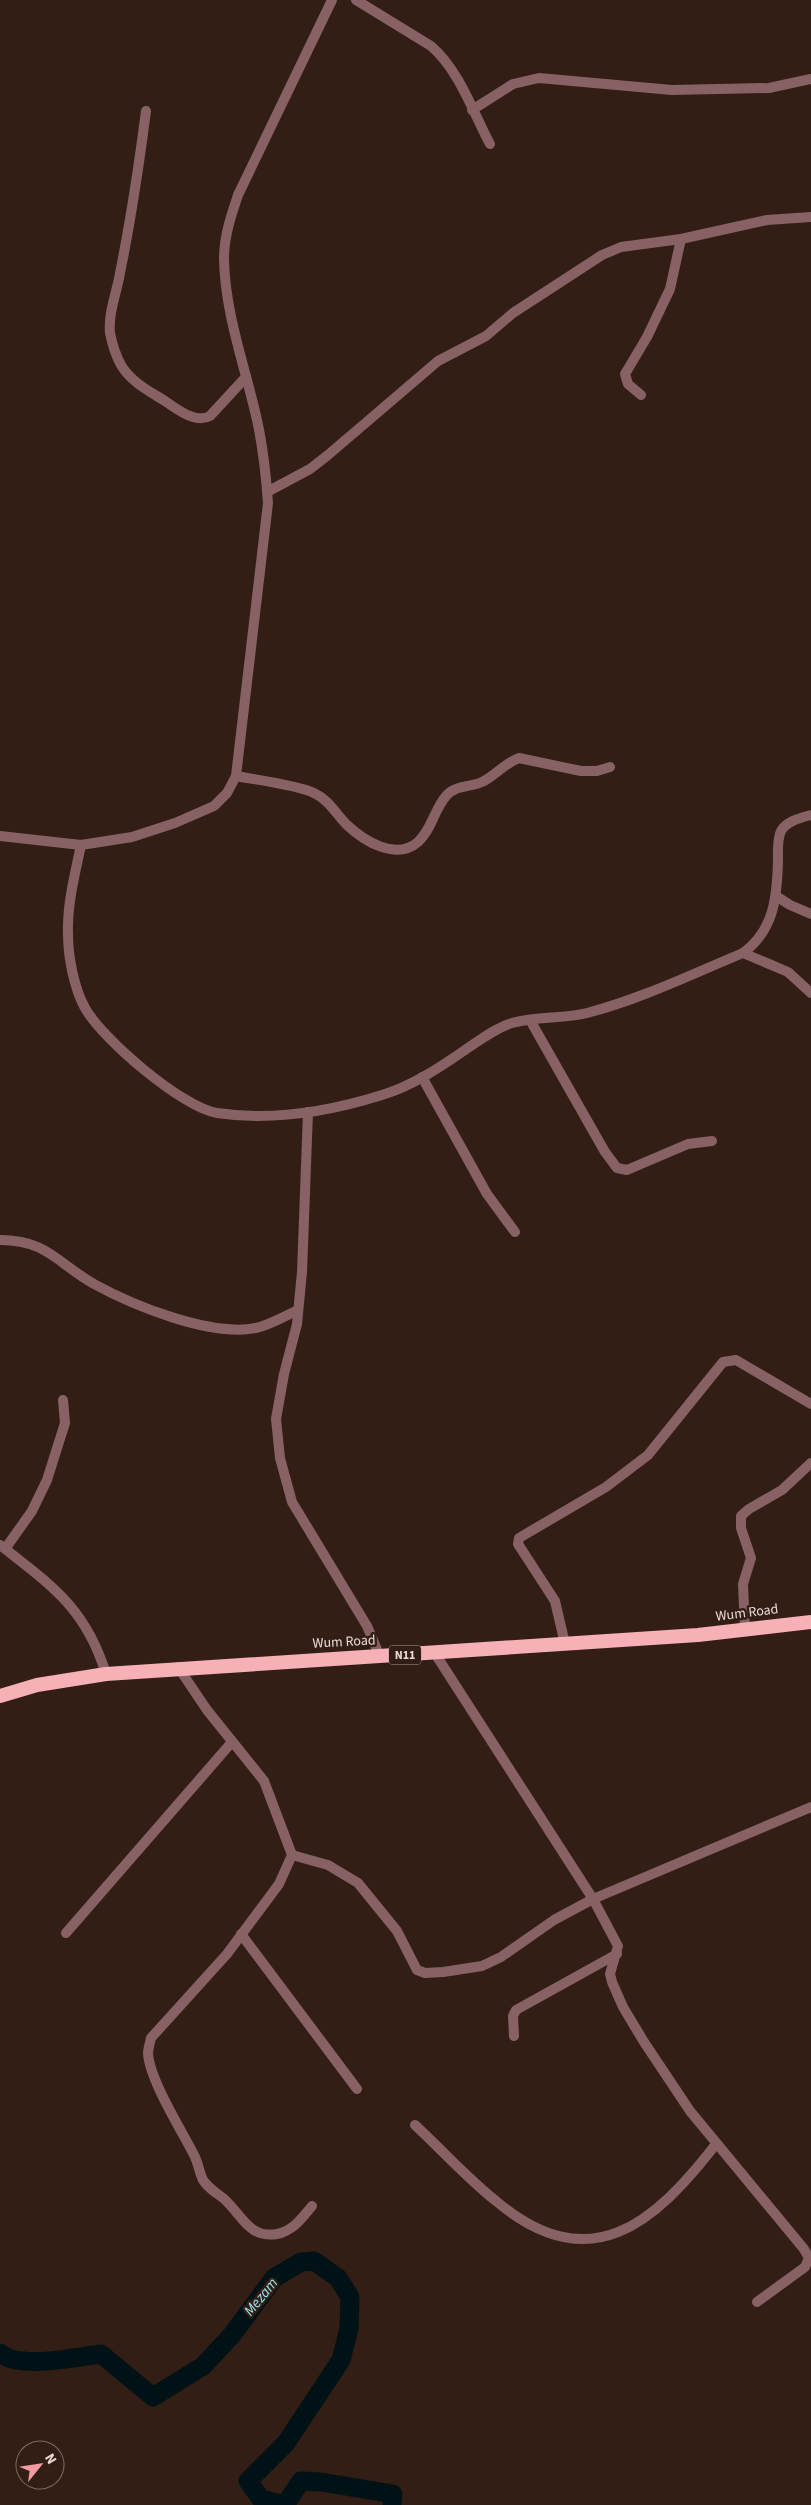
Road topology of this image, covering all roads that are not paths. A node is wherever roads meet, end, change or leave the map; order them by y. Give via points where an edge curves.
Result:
1 (332, 0) edge
2 (356, 0) edge
3 (811, 79) edge
4 (472, 110) junction
5 (146, 111) dead end
6 (490, 144) dead end
7 (811, 217) edge
8 (681, 238) junction
9 (246, 377) junction
10 (641, 395) dead end
11 (267, 492) junction
12 (610, 767) dead end
13 (236, 776) junction
14 (811, 815) edge
15 (0, 836) edge
16 (81, 845) junction
17 (776, 896) junction
18 (790, 906) junction
19 (774, 907) junction
20 (811, 914) edge
21 (743, 954) junction
22 (811, 993) edge
23 (530, 1020) junction
24 (422, 1077) junction
25 (308, 1112) junction
26 (712, 1141) dead end
27 (515, 1232) dead end
28 (0, 1240) edge
29 (298, 1310) junction
30 (62, 1400) dead end
31 (811, 1404) edge
32 (811, 1463) edge
33 (2, 1547) edge
34 (811, 1622) edge
35 (745, 1630) junction
36 (565, 1644) junction
37 (434, 1652) junction
38 (380, 1657) junction
39 (178, 1667) junction
40 (106, 1674) junction
41 (0, 1696) edge
42 (232, 1742) junction
43 (811, 1807) edge
44 (292, 1855) junction
45 (593, 1898) junction
46 (66, 1933) dead end
47 (241, 1934) junction
48 (617, 1954) junction
49 (514, 2036) dead end
50 (357, 2090) dead end
51 (415, 2125) dead end
52 (716, 2144) junction
53 (312, 2206) dead end
54 (758, 2302) dead end

1 - 9 street via 238,196 228,226 224,258 227,296
2 - 4 street via 440,54
3 - 4 street via 769,88 682,90 539,78 514,84
4 - 6 street
5 - 9 street via 111,318 110,333 115,350 132,380 172,406 203,419 210,416
7 - 8 street via 767,220
8 - 10 street via 670,289 625,374 628,384
8 - 11 street via 621,247 602,255 513,313 486,336 438,361 328,456
9 - 11 street via 257,419
11 - 13 street
12 - 13 street via 582,771 519,758 484,782 452,791 445,797 428,831 417,842 397,850 363,838 326,800 313,792
13 - 16 street via 227,793 214,806 132,837
14 - 17 street via 788,824 781,832
15 - 16 street
16 - 25 street via 71,896 68,934 75,980 85,1008 113,1043 175,1093 215,1113 266,1115
17 - 18 street
17 - 19 street
18 - 19 street
18 - 20 street
19 - 21 street via 767,929
21 - 22 street via 788,972
21 - 23 street via 622,1004 584,1014
23 - 24 street via 509,1024
23 - 26 street via 605,1152 618,1168 627,1170 688,1144
24 - 25 street via 382,1095
24 - 27 street via 486,1194
25 - 29 street
28 - 29 street via 40,1246 93,1283 196,1325 257,1328
29 - 38 street via 276,1420 285,1480 292,1502 367,1626
30 - 33 street via 66,1423 47,1480 32,1511
31 - 36 street via 736,1360 723,1362 648,1456 606,1487 519,1538 518,1544 555,1601
32 - 35 street via 782,1490 741,1516 741,1528 751,1558 743,1584
33 - 40 street via 68,1601 85,1624
34 - 35 highway, Wum Road / N11
35 - 36 highway, Wum Road / N11
36 - 37 highway, Wum Road / N11
37 - 38 highway, Wum Road / N11
37 - 45 street
38 - 39 highway, Wum Road / N11
39 - 40 highway, Wum Road / N11
39 - 42 street
40 - 41 highway, Wum Road / N11
42 - 44 street via 264,1781
42 - 46 street
43 - 45 street
44 - 45 street via 328,1865 358,1883 397,1931 417,1970 425,1974 482,1966
44 - 47 street via 279,1884
45 - 48 street via 615,1937
47 - 50 street
47 - 53 street via 222,1960 151,2038 148,2053 151,2067 204,2180 213,2192 224,2198 248,2228 277,2234 294,2227
48 - 49 street via 516,2010 513,2016
48 - 52 street via 610,1974 623,2007 676,2091
51 - 52 street via 496,2201 525,2222 580,2240 605,2238 626,2230 651,2214 688,2180
52 - 54 street via 809,2258 805,2267

